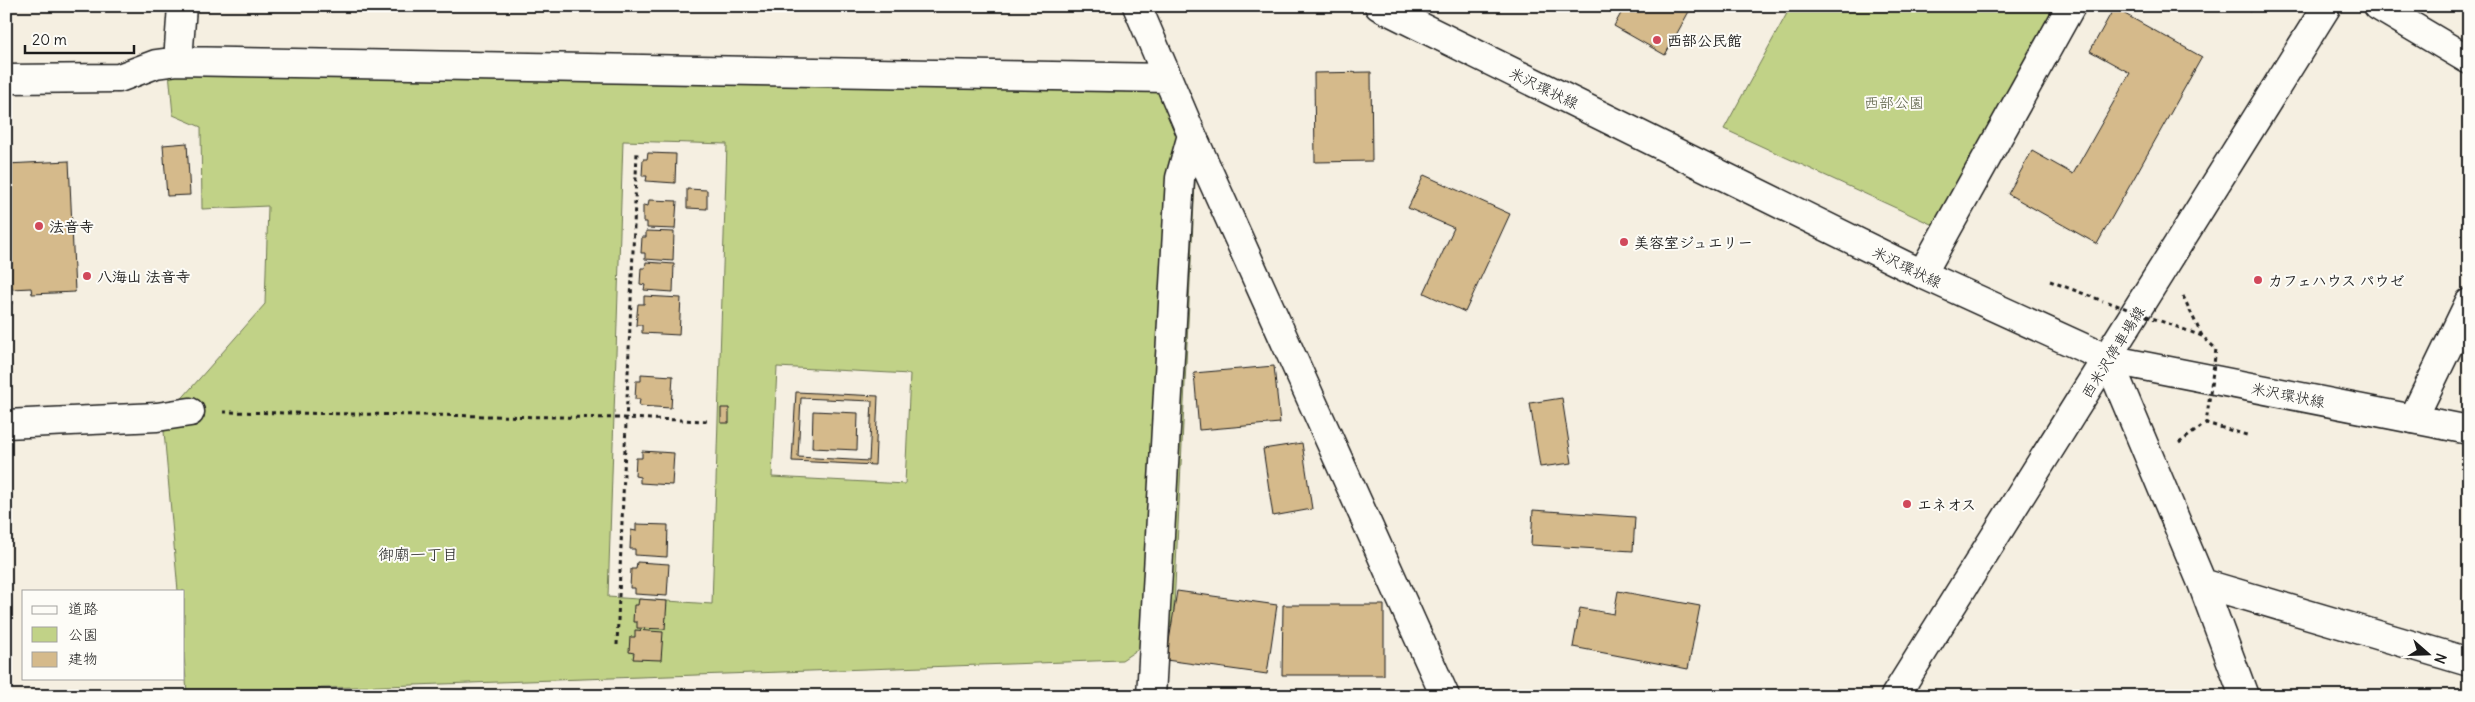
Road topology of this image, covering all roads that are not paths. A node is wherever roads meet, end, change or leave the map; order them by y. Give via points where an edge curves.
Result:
1 (182, 6) edge
2 (1137, 6) edge
3 (1379, 6) edge
4 (2071, 6) edge
5 (2327, 6) edge
6 (2378, 6) edge
7 (2469, 60) edge
8 (178, 61) junction
9 (1167, 78) junction
10 (6, 79) edge
11 (1192, 135) junction
12 (1922, 274) junction
13 (2469, 303) edge
14 (2108, 359) junction
15 (190, 412) road end
16 (2413, 420) junction
17 (6, 424) edge
18 (2469, 430) edge
19 (2202, 584) junction
20 (2469, 662) edge
21 (1151, 696) edge
22 (1445, 696) edge
23 (1895, 696) edge
24 (2244, 696) edge

1 - 8 street
2 - 9 street
3 - 12 street, 米沢環状線
4 - 12 street
5 - 14 street, 西米沢停車場線
6 - 7 street
8 - 9 street
8 - 10 street via 156,64 119,78
9 - 11 street
11 - 21 street via 1180,178
11 - 22 street
12 - 14 street, 米沢環状線
13 - 16 street
14 - 16 street, 米沢環状線
14 - 19 street
14 - 23 street, 西米沢停車場線
15 - 17 street via 157,417
16 - 18 street, 米沢環状線
19 - 20 street
19 - 24 street

